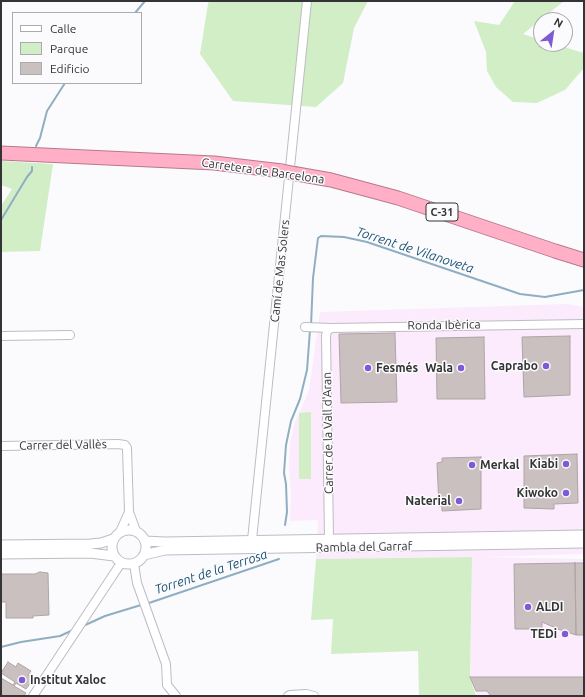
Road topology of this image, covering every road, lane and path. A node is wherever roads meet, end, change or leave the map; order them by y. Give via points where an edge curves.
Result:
1 (307, 1) edge
2 (1, 153) edge
3 (584, 260) edge
4 (584, 324) edge
5 (305, 327) dead end
6 (331, 328) junction
7 (70, 335) dead end
8 (1, 336) edge
9 (1, 446) edge
10 (129, 512) junction
11 (136, 531) junction
12 (120, 532) junction
13 (584, 535) edge
14 (113, 539) junction
15 (329, 539) junction
16 (252, 540) junction
17 (145, 541) junction
18 (277, 544) junction
19 (287, 544) junction
20 (584, 544) edge
21 (1, 545) edge
22 (1, 554) edge
23 (144, 555) junction
24 (114, 556) junction
25 (121, 563) junction
26 (134, 564) junction
27 (34, 696) edge
28 (176, 696) edge
29 (288, 696) edge
30 (314, 696) edge

1 - 16 street, Camí de Mas Solers
2 - 3 highway, Carretera de Barcelona / C-31, bridge via 214,163 282,171 331,180 398,198
4 - 6 street, Ronda Ibèrica
5 - 6 street, Ronda Ibèrica
6 - 15 street, Carrer de la Vall d'Aran via 326,336
7 - 8 street
9 - 10 street, Carrer del Vallès via 125,445
10 - 11 street
10 - 12 street
11 - 12 street
11 - 17 street
12 - 14 street
13 - 15 street, Rambla del Garraf
14 - 21 street via 90,544
14 - 24 street via 111,548
15 - 19 street, Rambla del Garraf
16 - 17 street, Rambla del Garraf
16 - 18 street, Rambla del Garraf
17 - 23 street
18 - 19 street, Rambla del Garraf
18 - 23 street, Rambla del Garraf via 165,550
19 - 20 street, Rambla del Garraf
22 - 24 street via 90,553
23 - 26 street, Rambla del Garraf
24 - 25 street
25 - 26 street
25 - 27 street
26 - 28 street via 137,583 166,664 167,685
29 - 30 street

